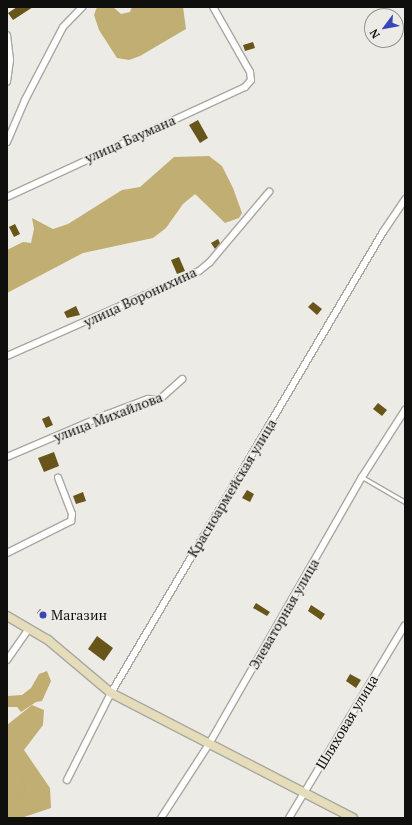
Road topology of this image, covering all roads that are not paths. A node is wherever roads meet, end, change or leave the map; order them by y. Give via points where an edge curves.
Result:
1 (82, 7) edge
2 (213, 7) edge
3 (7, 35) edge
4 (7, 81) edge
5 (7, 142) edge
6 (269, 192) dead end
7 (7, 197) edge
8 (405, 199) edge
9 (7, 356) edge
10 (182, 380) dead end
11 (405, 410) edge
12 (7, 457) edge
13 (362, 477) junction
14 (58, 478) dead end
15 (405, 502) edge
16 (7, 553) edge
17 (7, 616) edge
18 (405, 625) edge
19 (29, 629) junction
20 (7, 660) edge
21 (111, 693) junction
22 (209, 744) junction
23 (67, 780) dead end
24 (304, 794) junction
25 (161, 818) edge
26 (290, 818) edge
27 (352, 818) edge

1 - 5 street via 63,27 25,100
2 - 7 street, улица Баумана via 250,72 251,80 245,87
3 - 4 street via 10,60
6 - 9 street, улица Воронихина via 210,262 199,271
8 - 21 street, Красноармейская улица
10 - 12 street, улица Михайлова via 160,399 148,399 115,411
11 - 13 street, Элеваторная улица
13 - 15 lane
13 - 22 street, Элеваторная улица
14 - 16 street via 72,514 70,521
17 - 19 street
18 - 24 street, Шляховая улица
19 - 20 street
19 - 21 street via 48,640
21 - 22 street
21 - 23 street, Красноармейская улица
22 - 24 street
22 - 25 street, Элеваторная улица
24 - 26 street, Шляховая улица
24 - 27 street

